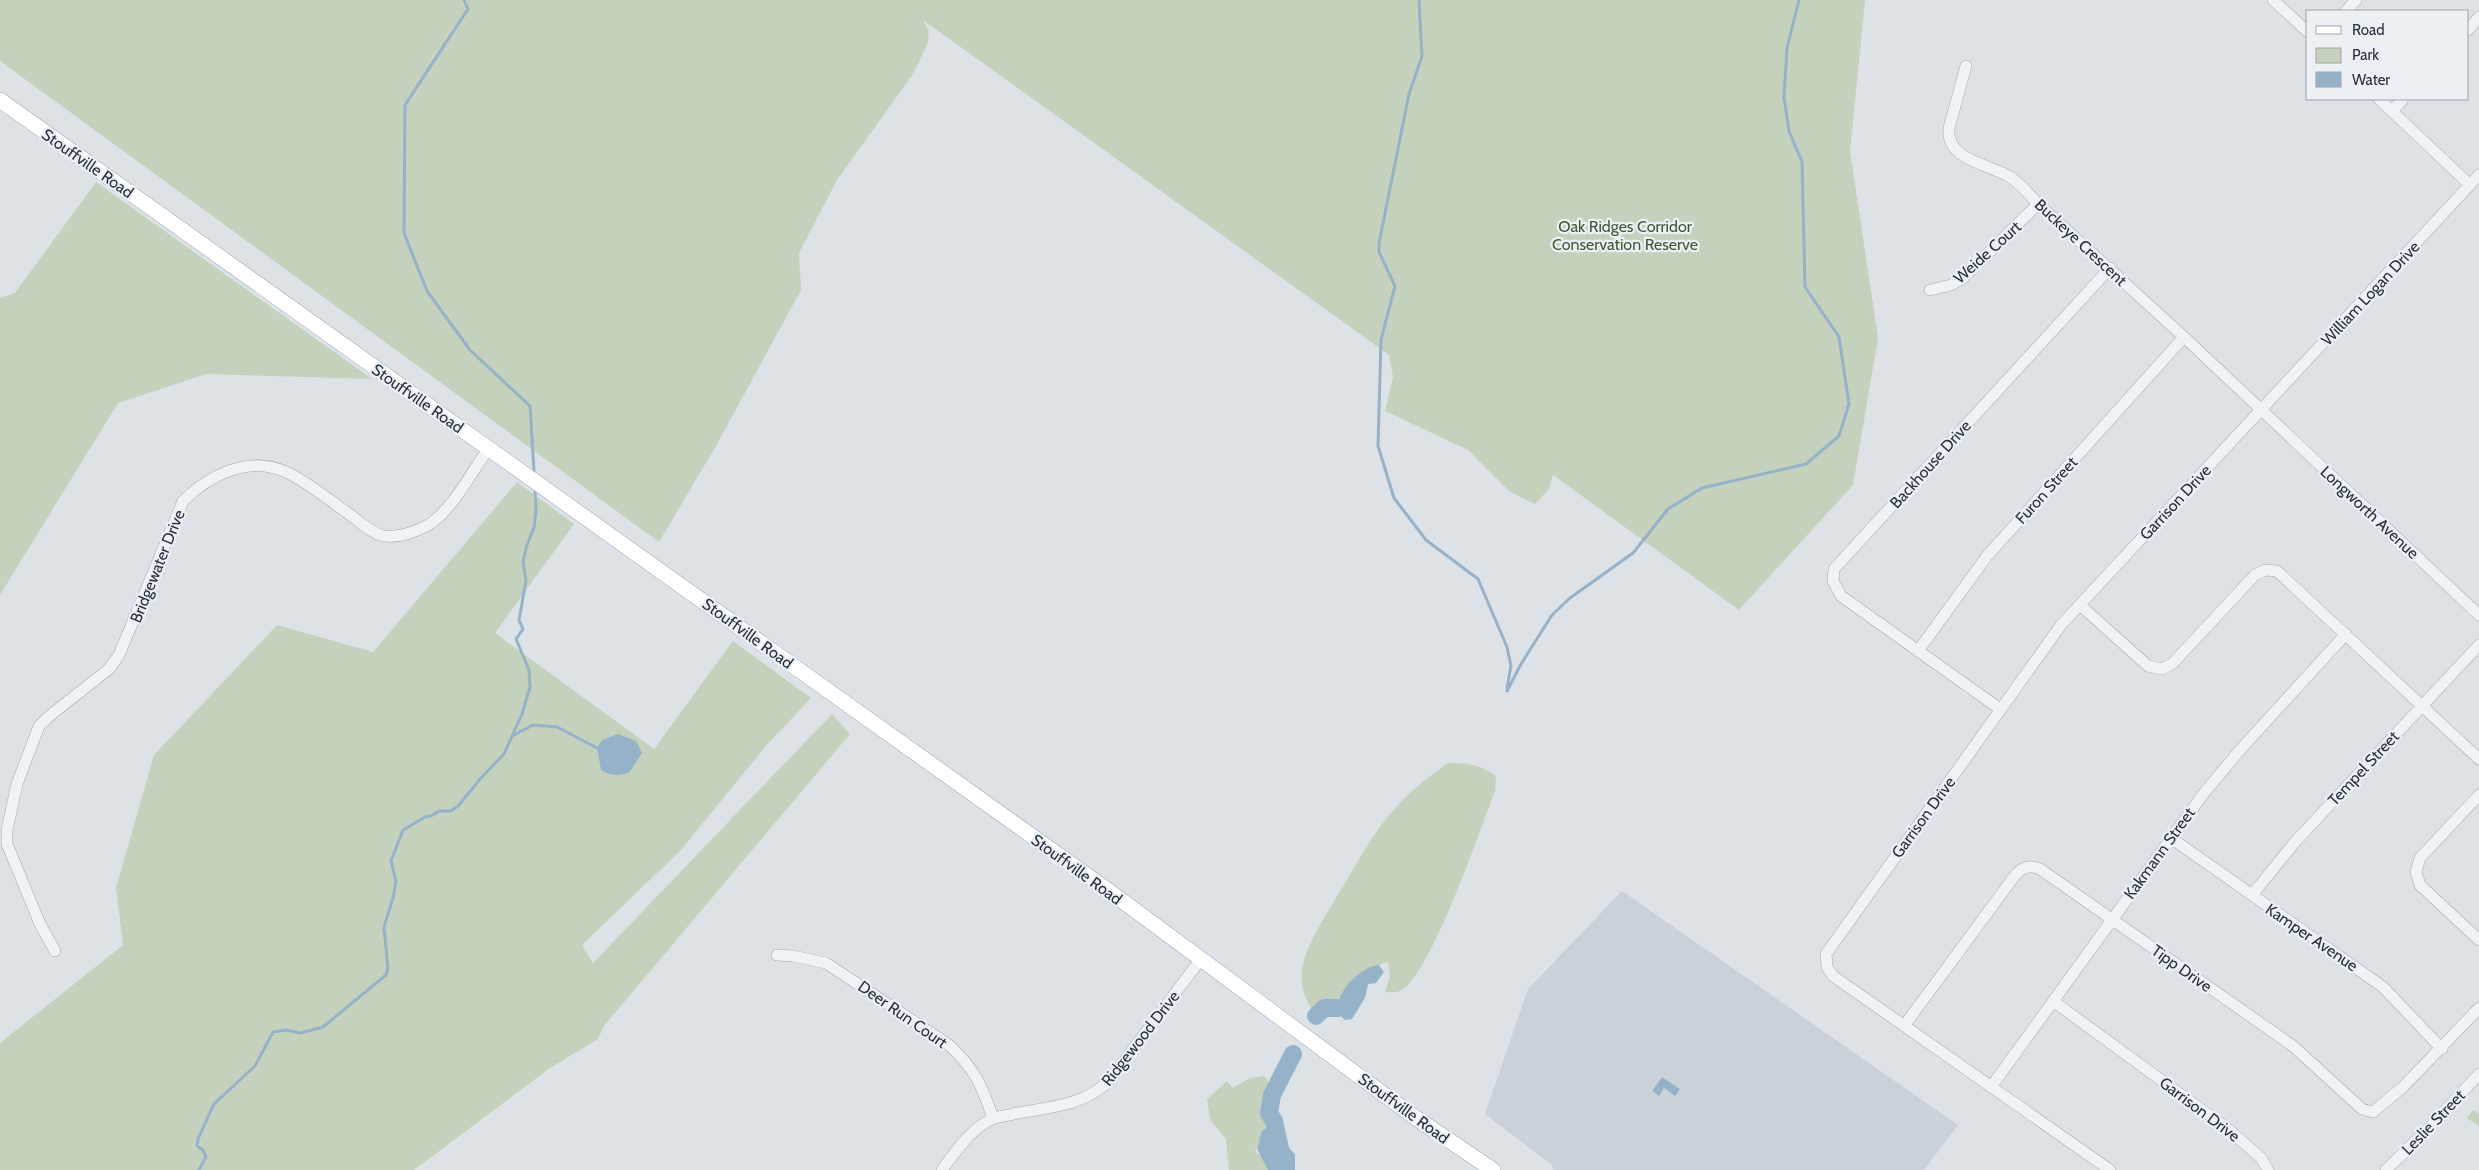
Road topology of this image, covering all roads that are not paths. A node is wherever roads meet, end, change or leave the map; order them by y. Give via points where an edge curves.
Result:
1 (2273, 0) edge
2 (2356, 0) edge
3 (2347, 10) edge
4 (2479, 18) edge
5 (2469, 29) edge
6 (2306, 30) edge
7 (1966, 66) dead end
8 (0, 100) edge
9 (2381, 100) edge
10 (2402, 100) edge
11 (2392, 111) junction
12 (2479, 175) edge
13 (2470, 185) junction
14 (2038, 204) junction
15 (2110, 268) junction
16 (1930, 290) dead end
17 (2184, 337) junction
18 (2260, 409) junction
19 (488, 448) junction
20 (2080, 605) junction
21 (2479, 615) edge
22 (2346, 634) junction
23 (2479, 645) edge
24 (1918, 651) junction
25 (2422, 705) junction
26 (2000, 709) junction
27 (2479, 759) edge
28 (2479, 795) edge
29 (2171, 838) junction
30 (2252, 896) junction
31 (2111, 919) junction
32 (2479, 940) edge
33 (55, 951) dead end
34 (777, 955) dead end
35 (1201, 959) junction
36 (2053, 1001) junction
37 (2479, 1008) edge
38 (1904, 1026) junction
39 (2442, 1049) junction
40 (2479, 1074) edge
41 (1991, 1087) junction
42 (994, 1118) junction
43 (942, 1170) edge
44 (1493, 1170) edge
45 (2110, 1170) edge
46 (2268, 1170) edge
47 (2386, 1170) edge

1 - 6 street
2 - 3 street
4 - 5 street
7 - 14 street, Buckeye Crescent via 1949,128 1950,144 1966,157 2010,177
8 - 19 main road, Stouffville Road
9 - 11 street
10 - 11 street
11 - 13 street
12 - 13 street, William Logan Drive
13 - 18 street, William Logan Drive
14 - 15 street, Buckeye Crescent
14 - 16 street, Weide Court via 1963,278
15 - 17 street, Buckeye Crescent
15 - 24 street, Backhouse Drive via 1834,569 1833,581 1840,594
17 - 18 street, Buckeye Crescent
17 - 24 street, Furon Street via 1987,556
18 - 20 street, Garrison Drive
18 - 21 street, Longworth Avenue
19 - 33 street, Bridgewater Drive via 443,511 430,524 405,534 384,536 369,529 286,472 269,467 242,468 215,475 183,501 119,654 108,669 40,726 17,784 6,830 7,844 40,924
19 - 35 main road, Stouffville Road
20 - 22 street via 2148,666 2162,669 2173,663 2255,575 2273,570 2282,573
20 - 26 street, Garrison Drive via 2053,635
22 - 25 street
22 - 29 street, Kakmann Street via 2240,750
23 - 25 street, Tempel Street
24 - 26 street, Backhouse Drive
25 - 27 street
25 - 30 street, Tempel Street via 2295,842
26 - 38 street, Garrison Drive via 1826,954 1826,964 1832,974
28 - 32 street via 2420,858 2416,872 2420,885
29 - 30 street, Kamper Avenue
29 - 31 street, Kakmann Street
30 - 39 street, Kamper Avenue via 2383,987
31 - 36 street, Kakmann Street
31 - 38 street, Tipp Drive via 2040,869 2022,869
31 - 39 street, Tipp Drive via 2293,1046 2362,1109 2373,1112
34 - 42 street, Deer Run Court via 826,963 949,1045 966,1060 981,1083
35 - 42 street, Ridgewood Drive via 1100,1090 1064,1106
35 - 44 main road, Stouffville Road via 1413,1116
36 - 41 street, Kakmann Street
36 - 46 street, Garrison Drive via 2228,1129 2261,1158
37 - 39 street, Tipp Drive
38 - 41 street, Garrison Drive
40 - 47 street, Leslie Street
41 - 45 street, Garrison Drive
42 - 43 street, Ridgewood Drive via 960,1145

